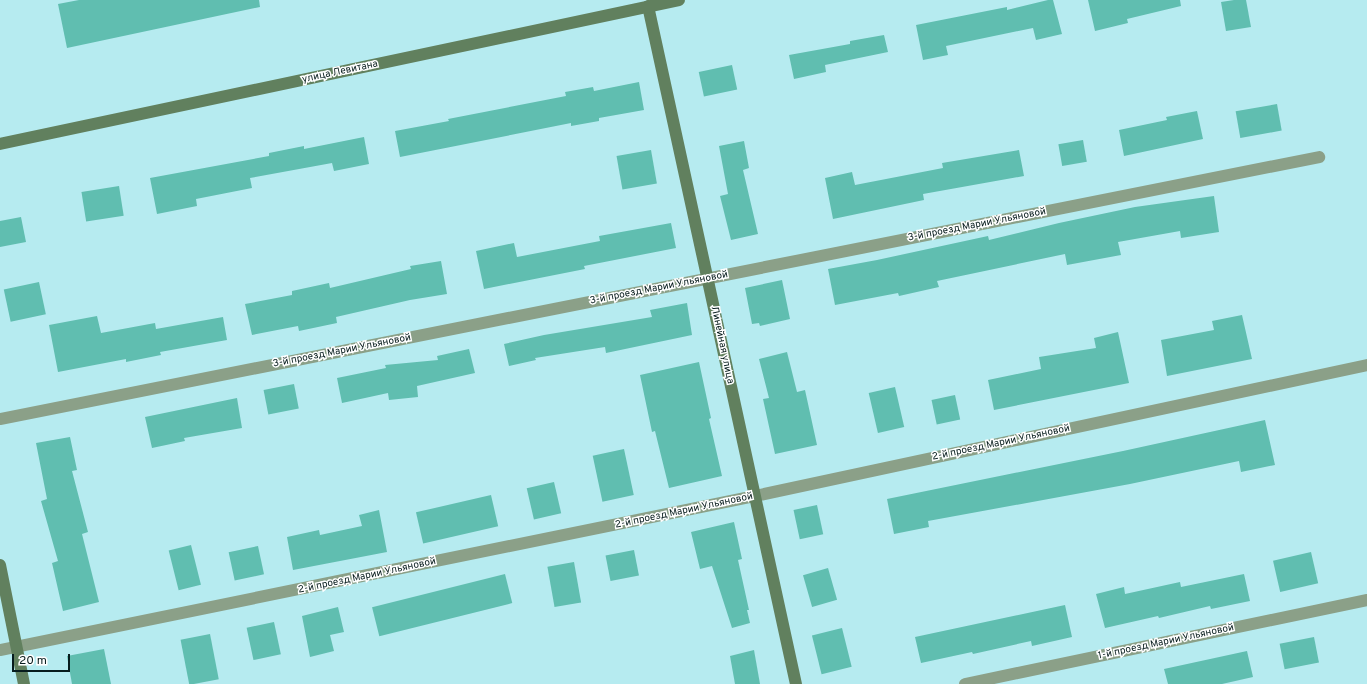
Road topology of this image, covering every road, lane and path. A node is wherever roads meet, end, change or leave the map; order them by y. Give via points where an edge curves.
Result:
1 (679, 0) edge
2 (648, 6) junction
3 (0, 144) edge
4 (1319, 157) dead end
5 (708, 278) junction
6 (1367, 365) edge
7 (0, 419) edge
8 (755, 496) junction
9 (0, 565) edge
10 (1367, 600) edge
11 (16, 647) junction
12 (0, 650) edge
13 (24, 684) edge
14 (796, 684) edge
15 (965, 684) edge

1 - 2 main road, улица Левитана
2 - 3 main road, улица Левитана
2 - 5 main road, Линейная улица
4 - 5 street, 3-й проезд Марии Ульяновой
5 - 7 street, 3-й проезд Марии Ульяновой
5 - 8 main road, Линейная улица
6 - 8 street, 2-й проезд Марии Ульяновой
8 - 11 street, 2-й проезд Марии Ульяновой
8 - 14 main road, Линейная улица
9 - 11 main road
10 - 15 street, 1-й проезд Марии Ульяновой
11 - 12 street, 2-й проезд Марии Ульяновой
11 - 13 main road

